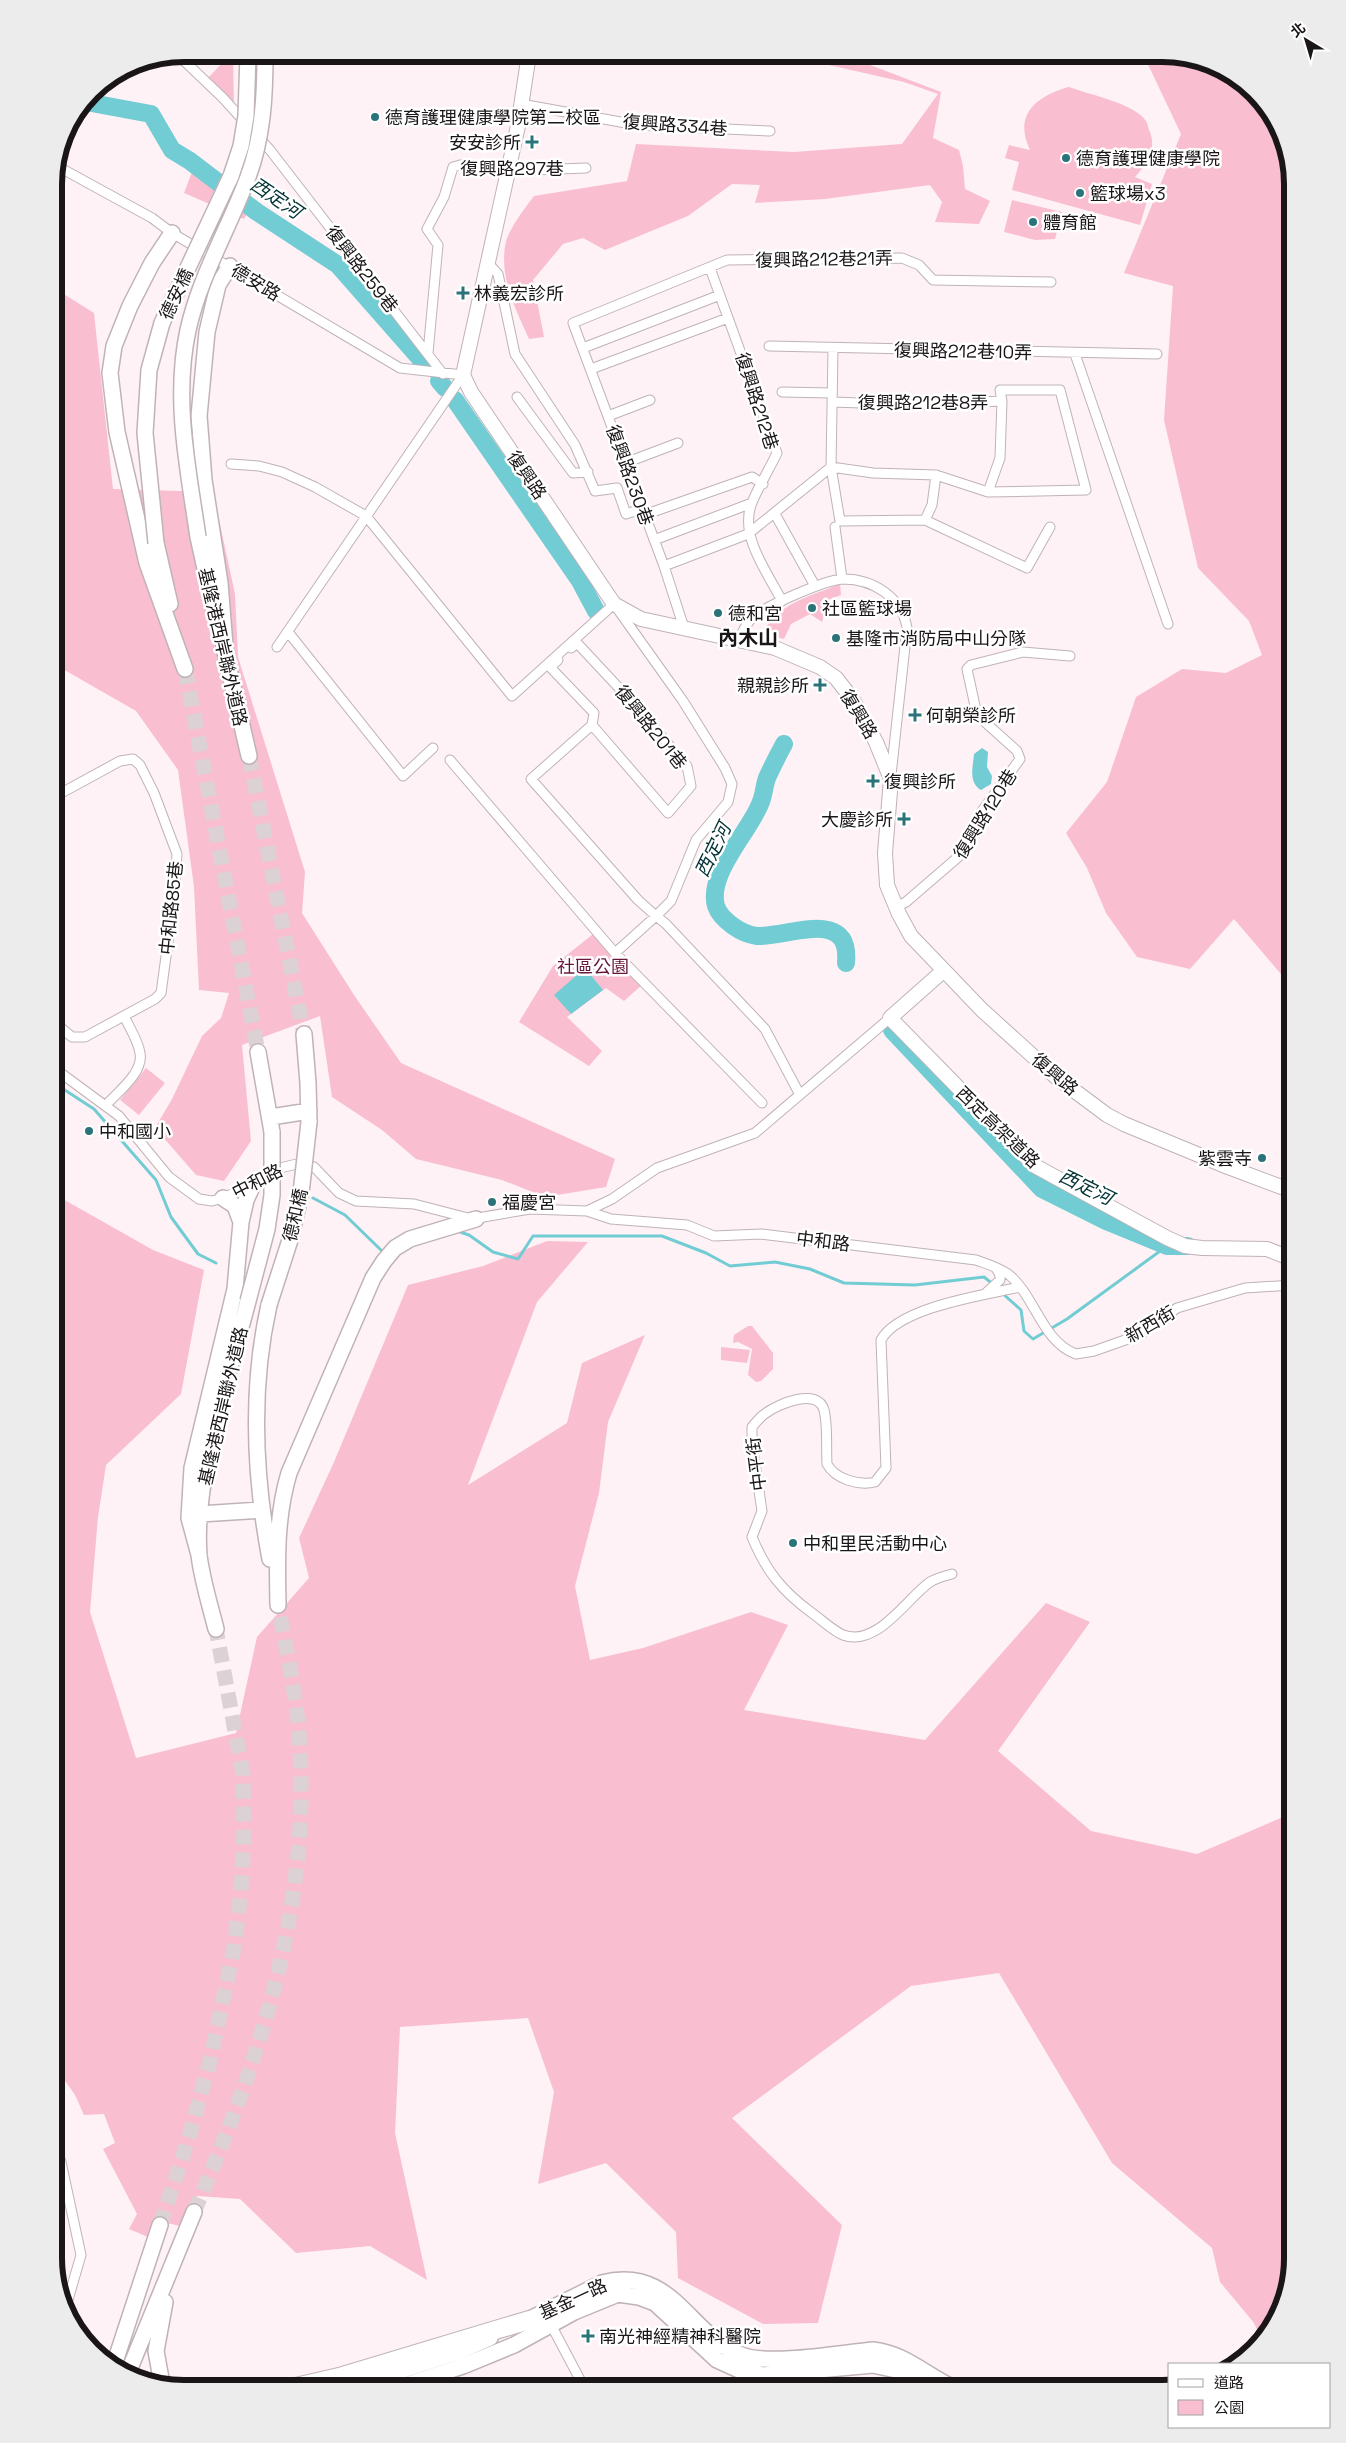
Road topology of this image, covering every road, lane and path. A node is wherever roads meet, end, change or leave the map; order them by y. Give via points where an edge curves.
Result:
1 (186, 63) edge
2 (248, 63) edge
3 (265, 63) edge
4 (527, 63) edge
5 (521, 104) junction
6 (770, 132) dead end
7 (586, 168) dead end
8 (64, 170) edge
9 (507, 171) junction
10 (172, 233) junction
11 (487, 261) junction
12 (230, 266) junction
13 (710, 268) junction
14 (1051, 282) dead end
15 (720, 295) junction
16 (728, 318) junction
17 (573, 323) joint
18 (769, 346) dead end
19 (583, 348) junction
20 (834, 349) junction
21 (428, 353) junction
22 (1075, 354) junction
23 (1157, 354) dead end
24 (591, 369) junction
25 (443, 374) junction
26 (463, 375) junction
27 (782, 392) dead end
28 (517, 397) dead end
29 (832, 397) junction
30 (650, 400) dead end
31 (1002, 402) junction
32 (608, 416) junction
33 (678, 442) dead end
34 (625, 463) junction
35 (231, 464) dead end
36 (831, 466) junction
37 (588, 472) junction
38 (936, 475) junction
39 (763, 484) junction
40 (988, 492) junction
41 (752, 503) junction
42 (642, 512) junction
43 (774, 514) junction
44 (366, 516) junction
45 (925, 520) junction
46 (835, 527) dead end
47 (1050, 527) dead end
48 (748, 534) junction
49 (198, 537) joint
50 (654, 540) junction
51 (664, 566) junction
52 (842, 579) junction
53 (815, 586) junction
54 (782, 602) junction
55 (614, 604) junction
56 (641, 619) junction
57 (1168, 624) dead end
58 (684, 628) junction
59 (288, 632) junction
60 (632, 632) junction
61 (739, 641) junction
62 (277, 647) dead end
63 (1070, 656) dead end
64 (226, 658) junction
65 (592, 725) junction
66 (433, 748) dead end
67 (249, 756) tunnel mouth
68 (450, 760) dead end
69 (891, 779) junction
70 (63, 792) edge
71 (896, 907) junction
72 (656, 916) junction
73 (615, 953) junction
74 (943, 971) junction
75 (124, 1016) junction
76 (890, 1018) junction
77 (63, 1029) edge
78 (304, 1034) tunnel mouth
79 (258, 1052) tunnel mouth
80 (63, 1074) edge
81 (800, 1095) junction
82 (762, 1104) dead end
83 (106, 1105) junction
84 (309, 1117) junction
85 (271, 1125) junction
86 (253, 1184) junction
87 (1284, 1188) edge
88 (223, 1198) junction
89 (612, 1199) junction
90 (587, 1211) junction
91 (454, 1215) junction
92 (476, 1219) junction
93 (611, 1219) junction
94 (241, 1222) junction
95 (443, 1228) junction
96 (1284, 1256) edge
97 (995, 1266) junction
98 (1020, 1287) junction
99 (1284, 1288) edge
100 (994, 1289) junction
101 (248, 1301) joint
102 (269, 1305) joint
103 (1039, 1316) joint
104 (262, 1510) junction
105 (200, 1514) junction
106 (199, 1555) junction
107 (952, 1574) dead end
108 (216, 1629) tunnel mouth
109 (62, 2167) edge
110 (194, 2212) tunnel mouth
111 (160, 2225) tunnel mouth
112 (174, 2264) junction
113 (69, 2296) edge
114 (540, 2322) junction
115 (116, 2359) edge
116 (130, 2368) edge
117 (161, 2378) edge
118 (352, 2380) edge
119 (421, 2380) edge
120 (579, 2380) edge
121 (911, 2380) edge
122 (941, 2380) edge

1 - 21 street, 復興路259巷 via 270,150
2 - 10 main road, 德安橋, bridge via 246,116 241,146 231,176 162,323 149,370 145,433 156,543 185,669 147,563 117,432 110,374 114,346 130,306
3 - 49 main road, 德安橋, bridge via 265,92 256,152 192,319 182,372 181,409
4 - 5 street
5 - 6 street, 復興路334巷 via 637,125
5 - 9 street
7 - 9 street, 復興路297巷
8 - 10 street, 德安路 via 152,218
9 - 11 street
9 - 21 street, 復興路297巷 via 460,165 453,167 444,197 427,229 438,245
10 - 12 street, 德安路
11 - 26 street
11 - 37 street via 498,274 515,354 575,444
12 - 25 street, 德安路 via 400,368
12 - 64 main road via 218,285 208,332 199,416
13 - 14 street, 復興路212巷21弄 via 728,260 902,258 919,265 933,280
13 - 15 street, 復興路212巷
13 - 17 street, 復興路212巷21弄
15 - 16 street, 復興路212巷
15 - 19 street
16 - 24 street
16 - 39 street, 復興路212巷 via 777,453
17 - 19 street, 復興路230巷
18 - 20 street, 復興路212巷10弄
19 - 24 street, 復興路230巷
20 - 22 street, 復興路212巷10弄
20 - 29 street
21 - 25 street, 復興路259巷
22 - 23 street, 復興路212巷10弄
22 - 57 street
24 - 32 street, 復興路230巷
25 - 26 street, 德安路
26 - 44 street
26 - 55 street, 復興路 via 471,392
27 - 29 street, 復興路212巷8弄
28 - 37 street via 573,473
29 - 31 street, 復興路212巷8弄 via 917,405
29 - 36 street
30 - 32 street
31 - 40 street via 1000,458
31 - 40 street, 復興路212巷8弄 via 1000,390 1060,390 1086,490
32 - 34 street, 復興路230巷
33 - 34 street
34 - 42 street, 復興路230巷
35 - 44 street via 282,472
36 - 38 street via 873,474
36 - 43 street
36 - 45 street via 840,521
37 - 42 street via 596,491 617,488 626,514
38 - 40 street
38 - 45 street via 932,505
39 - 41 street, 復興路212巷
39 - 42 street via 752,477
41 - 48 street, 復興路212巷
41 - 50 street
42 - 50 street, 復興路230巷
43 - 48 street
43 - 53 street
44 - 55 street via 512,696
44 - 59 street
45 - 47 street via 1027,568
46 - 52 street
48 - 51 street
48 - 54 street
49 - 64 main road, 基隆港西岸聯外道路
50 - 51 street, 復興路230巷
51 - 58 street, 復興路230巷
52 - 53 street
52 - 69 street via 871,585 890,596 901,607 906,622
53 - 54 street
54 - 61 street via 753,617
55 - 56 street, 復興路
55 - 60 street, 復興路201巷
56 - 58 street, 復興路
56 - 60 street
58 - 61 street, 復興路
59 - 62 street
59 - 66 street via 403,776
60 - 72 street, 復興路201巷 via 683,700 732,784 728,802 696,840 671,901
61 - 69 street, 復興路 via 775,648 820,667 836,678 866,725
63 - 71 street, 復興路120巷 via 1023,652 971,665 967,669 977,716 1017,751 1020,759 977,818 964,852
64 - 67 main road, 基隆港西岸聯外道路
65 - 65 street, 復興路201巷 via 668,813 691,786 687,766 577,642 550,667 594,713
65 - 72 street via 531,779 638,900
68 - 73 street
69 - 71 street, 復興路 via 885,853 887,885
70 - 75 street, 中和路85巷 via 120,761 133,759 147,779 177,854 161,993
71 - 74 street, 復興路 via 911,936
72 - 73 street, 復興路201巷
72 - 81 street via 765,1030
73 - 82 street
74 - 76 street, 中和路
74 - 87 street, 復興路 via 1056,1077 1107,1115
75 - 77 street, 中和路85巷 via 85,1037 72,1037
75 - 83 street via 138,1047 140,1062 137,1070
76 - 81 street, 中和路
76 - 96 street, 西定高架道路 via 1035,1166 1185,1246 1267,1249
78 - 84 main road
79 - 85 main road
80 - 83 street, 中和路
81 - 89 street, 中和路 via 755,1133 657,1168
83 - 88 street, 中和路 via 169,1177 199,1199 212,1201
84 - 85 main road
84 - 102 main road, 德和橋, bridge via 301,1193
85 - 101 main road, 德和橋, bridge via 272,1195 264,1245
86 - 88 street, 中和路
86 - 91 street, 中和路 via 280,1168 301,1163 314,1167 339,1193 356,1201 414,1204
86 - 94 main road
88 - 94 main road via 235,1206
89 - 90 street, 中和路
89 - 93 street via 605,1210
90 - 92 street, 中和路 via 530,1209
90 - 93 street, 中和路
91 - 92 street, 中和路
91 - 95 main road via 454,1220
92 - 95 main road
93 - 97 street, 中和路 via 687,1225 714,1236 761,1234 967,1258
94 - 106 main road via 235,1289 192,1468 189,1518
95 - 104 main road, 基隆港西岸聯外道路 via 410,1239 395,1248 374,1278 283,1492 277,1542 278,1605
97 - 98 street, 中和路
97 - 100 street via 1000,1275
98 - 100 street, 中平街
98 - 103 street, 中和路
99 - 103 street, 新西街 via 1245,1288 1178,1308 1142,1334 1081,1354 1067,1349
100 - 107 street, 中平街 via 983,1295 939,1305 886,1331 881,1340 886,1468 875,1482 854,1482 831,1472 827,1464 823,1408 817,1401 807,1398 786,1402 766,1413 752,1427 762,1510 752,1536 761,1558 774,1579 800,1604 838,1632 862,1636 901,1612 931,1582
101 - 105 main road, 基隆港西岸聯外道路 via 211,1445
102 - 104 main road, 基隆港西岸聯外道路 via 257,1377
104 - 105 main road
105 - 106 main road, 基隆港西岸聯外道路
106 - 108 main road, 基隆港西岸聯外道路
109 - 113 street via 81,2256
110 - 112 main road
111 - 115 main road
112 - 116 main road
112 - 117 main road via 157,2340
114 - 118 highway
114 - 119 main road, 基金一路 via 463,2366
114 - 120 street
114 - 121 main road, 基金一路 via 618,2294 639,2296 655,2303 717,2360 739,2370 763,2375 873,2365 896,2370
114 - 122 main road, 基金一路 via 602,2283 615,2280 642,2282 663,2290 725,2347 744,2356 764,2360 883,2351 902,2356

